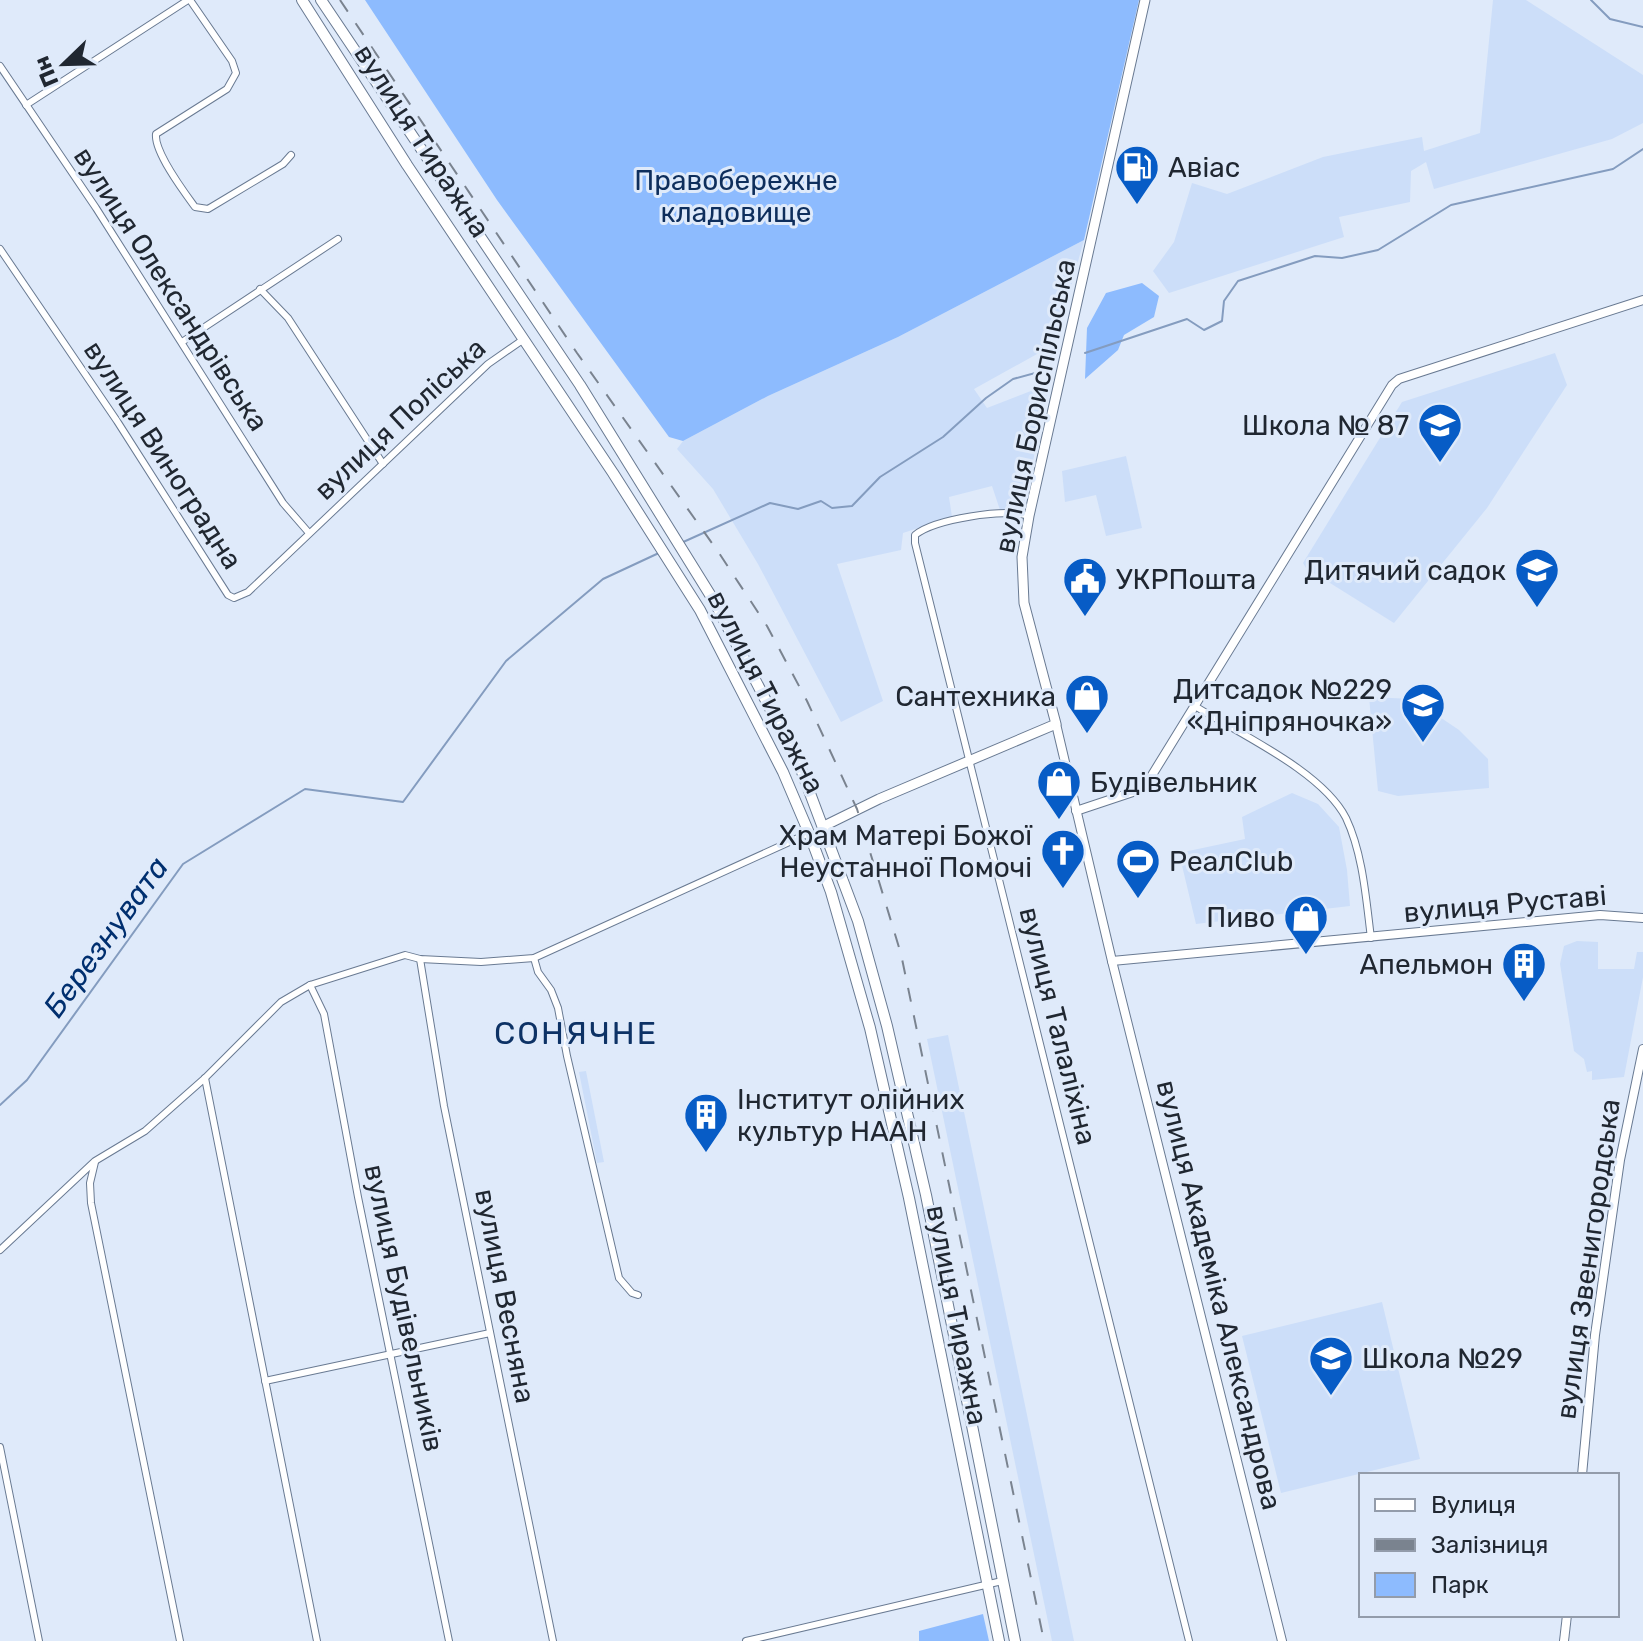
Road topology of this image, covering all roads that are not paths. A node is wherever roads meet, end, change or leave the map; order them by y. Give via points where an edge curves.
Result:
1 (189, 0) edge
2 (302, 0) edge
3 (321, 0) edge
4 (1145, 0) edge
5 (0, 66) edge
6 (26, 105) junction
7 (422, 152) junction
8 (291, 155) dead end
9 (407, 165) junction
10 (338, 239) dead end
11 (0, 249) edge
12 (260, 289) junction
13 (1643, 300) edge
14 (540, 325) junction
15 (524, 339) junction
16 (182, 342) junction
17 (383, 464) junction
18 (1029, 516) junction
19 (309, 533) junction
20 (1195, 706) junction
21 (1056, 724) junction
22 (970, 759) junction
23 (1076, 811) junction
24 (824, 826) junction
25 (809, 833) junction
26 (1643, 918) edge
27 (1371, 938) junction
28 (534, 958) junction
29 (420, 959) junction
30 (1112, 961) junction
31 (310, 985) junction
32 (1643, 1049) edge
33 (205, 1078) junction
34 (95, 1161) junction
35 (0, 1250) edge
36 (638, 1295) dead end
37 (490, 1333) junction
38 (392, 1355) junction
39 (265, 1381) junction
40 (0, 1447) edge
41 (1582, 1473) edge
42 (1002, 1581) junction
43 (987, 1585) junction
44 (1567, 1617) edge
45 (39, 1641) edge
46 (180, 1641) edge
47 (317, 1641) edge
48 (449, 1641) edge
49 (553, 1641) edge
50 (749, 1641) edge
51 (999, 1641) edge
52 (1015, 1641) edge
53 (1189, 1641) edge
54 (1282, 1641) edge
55 (1564, 1641) edge

1 - 6 street
1 - 8 street via 236,73 227,89 156,134 158,148 186,196 195,207 208,209
2 - 9 main road, вулиця Тиражна
3 - 7 main road, вулиця Тиражна
4 - 18 main road, вулиця Бориспільська
5 - 6 street, вулиця Олександрівська
6 - 16 street, вулиця Олександрівська
7 - 9 main road
7 - 14 main road, вулиця Тиражна
9 - 15 main road, вулиця Тиражна
10 - 12 street
11 - 19 street, вулиця Виноградна via 228,595 238,598 248,592
12 - 16 street
12 - 17 street via 288,318
13 - 20 street via 1392,385
14 - 15 main road
14 - 24 main road, вулиця Тиражна via 714,601 799,764
15 - 17 street, вулиця Поліська via 488,364
15 - 25 main road, вулиця Тиражна via 700,610
16 - 19 street, вулиця Олександрівська via 283,503
17 - 19 street, вулиця Поліська
18 - 21 main road, вулиця Бориспільська via 1022,557 1024,603
18 - 22 street, вулиця Талаліхіна via 1005,512 915,535
20 - 23 street via 1142,789
20 - 27 street, вулиця Руставі via 1330,795 1356,846
21 - 22 main road
21 - 23 street, вулиця Бориспільська
22 - 24 main road
22 - 53 street, вулиця Талаліхіна
23 - 30 street, вулиця Бориспільська
24 - 25 main road
24 - 42 main road, вулиця Тиражна via 858,921 904,1094
25 - 28 street
25 - 43 main road, вулиця Тиражна via 870,1028
26 - 27 street, вулиця Руставі via 1600,915
27 - 30 street, вулиця Руставі
28 - 29 street
28 - 36 street via 558,1008 619,1278
29 - 31 street via 405,955
29 - 37 street, вулиця Весняна
30 - 54 street, вулиця Академіка Александрова
31 - 33 street via 281,1002
31 - 38 street, вулиця Будівельників via 324,1014
32 - 41 street, вулиця Звенигородська via 1618,1174
33 - 34 street via 145,1131
33 - 39 street
34 - 35 street
34 - 46 street via 91,1203
37 - 38 street
37 - 49 street, вулиця Весняна
38 - 39 street
38 - 48 street, вулиця Будівельників
39 - 47 street
40 - 45 street
42 - 43 street
42 - 52 main road, вулиця Тиражна
43 - 50 street
43 - 51 main road, вулиця Тиражна
44 - 55 street

